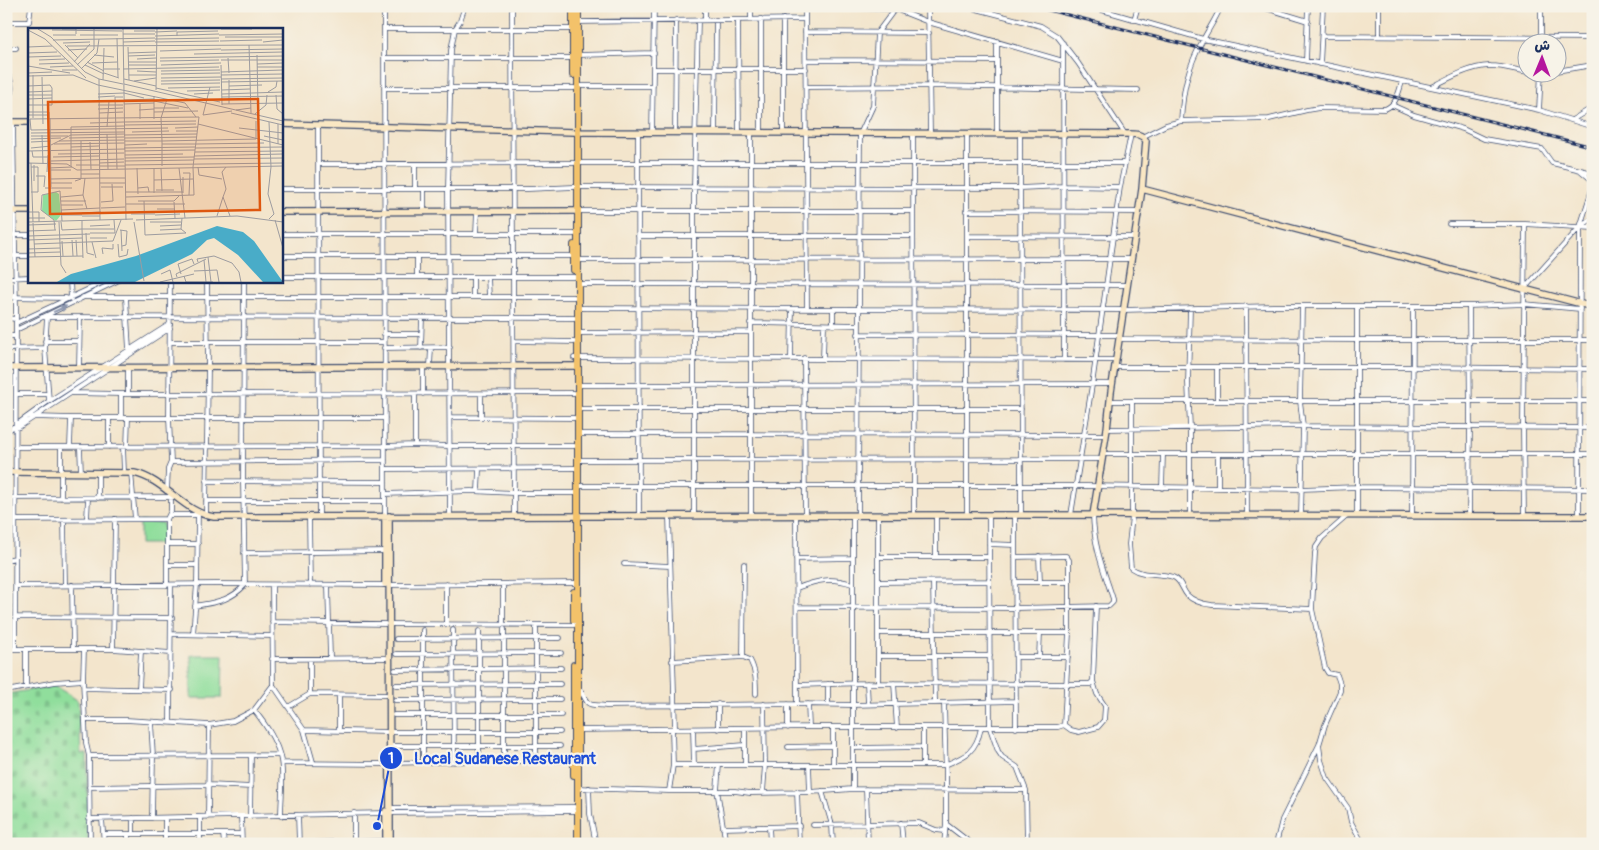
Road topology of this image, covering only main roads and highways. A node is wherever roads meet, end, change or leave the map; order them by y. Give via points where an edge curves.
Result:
1 (573, 6) edge
2 (578, 6) edge
3 (576, 56) junction
4 (576, 211) junction
5 (576, 258) junction
6 (576, 358) junction
7 (576, 366) junction
8 (576, 516) junction
9 (576, 691) junction
10 (576, 844) edge

1 - 3 main road
2 - 3 main road
3 - 4 main road
4 - 5 main road
4 - 5 main road
5 - 6 main road
5 - 6 main road
6 - 7 main road
7 - 8 main road
7 - 8 main road via 579,460
8 - 9 main road
8 - 9 main road
9 - 10 main road
9 - 10 main road via 579,730

